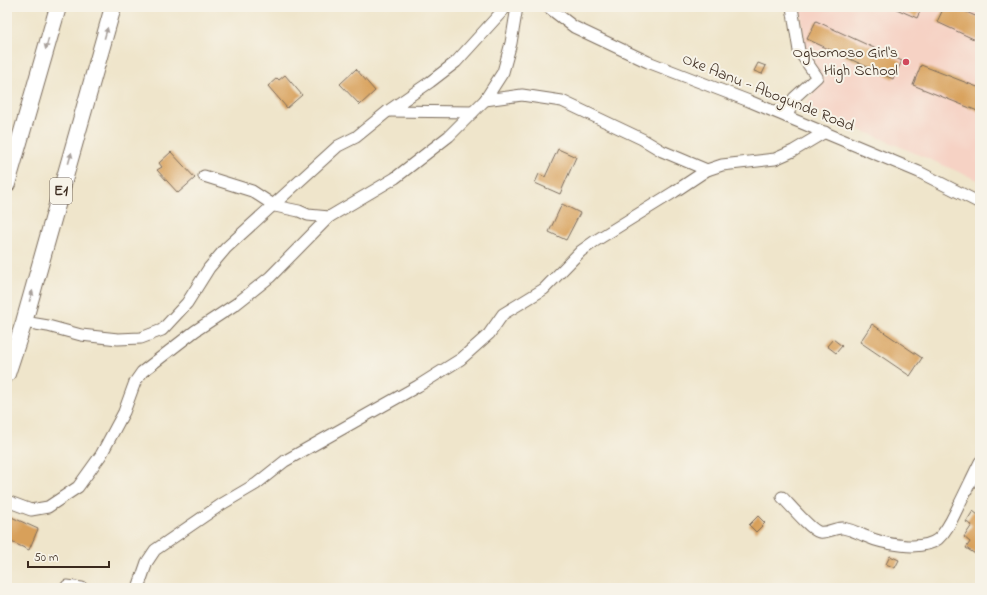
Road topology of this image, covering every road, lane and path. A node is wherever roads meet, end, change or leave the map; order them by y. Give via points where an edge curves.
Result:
1 (58, 7) edge
2 (113, 7) edge
3 (506, 7) edge
4 (517, 7) edge
5 (548, 7) edge
6 (792, 7) edge
7 (485, 100) junction
8 (388, 111) junction
9 (473, 112) junction
10 (787, 117) junction
11 (825, 132) junction
12 (707, 170) junction
13 (204, 176) dead end
14 (7, 184) edge
15 (980, 203) edge
16 (273, 205) junction
17 (329, 217) junction
18 (24, 322) junction
19 (7, 374) edge
20 (980, 462) edge
21 (782, 497) dead end
22 (7, 501) edge
23 (66, 588) edge
24 (82, 588) edge
25 (138, 588) edge

1 -> 14 highway
18 -> 2 highway, E1
3 - 8 street via 456,62
4 - 7 street via 503,72
5 - 10 street, Oke Aanu - Abogunde Road via 574,27 648,62
6 - 10 street via 799,51 817,77 794,98
7 - 9 street
7 - 12 street via 522,95 562,101
8 - 9 street
8 - 16 street via 356,137 338,146
9 - 17 street via 449,136 395,178
10 - 11 street, Oke Aanu - Abogunde Road
11 - 12 street via 775,159 722,165
11 - 15 street, Oke Aanu - Abogunde Road via 920,172
12 - 25 street via 581,251 544,289 503,314 489,334 461,359 285,461 256,484 155,550 147,562
13 - 16 street via 252,191
16 - 17 street via 308,215
16 - 18 street via 226,248 209,268 187,302 162,330 142,338 118,339 81,335
17 - 22 street via 270,277 142,372 101,455 78,487 48,507 31,510
18 - 19 highway, E1
20 - 21 street via 947,528 930,544 892,544 857,531 840,528 818,532
23 - 24 street

